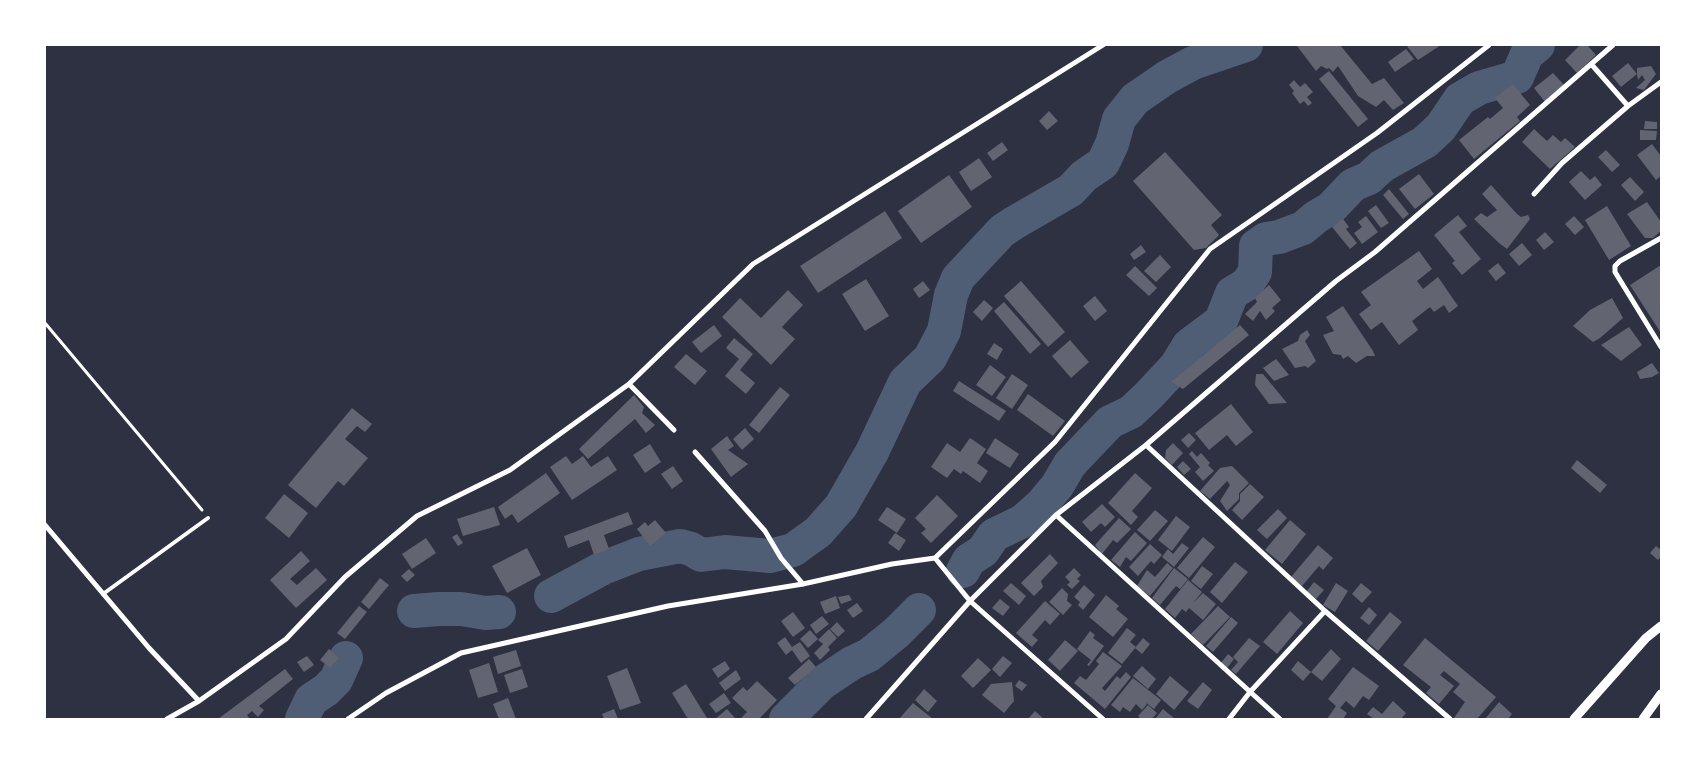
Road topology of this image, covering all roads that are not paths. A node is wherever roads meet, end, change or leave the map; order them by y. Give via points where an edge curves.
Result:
1 (1103, 45) edge
2 (1488, 45) edge
3 (1613, 45) edge
4 (1592, 64) junction
5 (1661, 82) edge
6 (1628, 106) junction
7 (1534, 194) dead end
8 (1661, 238) edge
9 (1661, 347) edge
10 (629, 384) junction
11 (674, 430) dead end
12 (1146, 445) junction
13 (695, 452) dead end
14 (1056, 514) junction
15 (208, 518) road end
16 (45, 525) edge
17 (935, 558) junction
18 (803, 584) junction
19 (102, 594) junction
20 (970, 601) junction
21 (1326, 611) junction
22 (1661, 626) edge
23 (1250, 692) junction
24 (1661, 694) edge
25 (199, 701) junction
26 (167, 719) edge
27 (348, 719) edge
28 (866, 719) edge
29 (1102, 719) edge
30 (1229, 719) edge
31 (1280, 719) edge
32 (1450, 719) edge
33 (1574, 719) edge
34 (1643, 719) edge

1 - 10 street via 753,264
2 - 17 street via 1377,133 1210,250 1055,442
3 - 4 street
4 - 6 street
4 - 12 street
5 - 6 street
6 - 7 street via 1562,163
8 - 9 street via 1615,266 1615,272
10 - 11 street
10 - 25 street via 510,470 417,516 345,577 286,639
12 - 14 street
12 - 21 street
13 - 18 street via 766,531 781,558
14 - 20 street
14 - 23 street
15 - 19 lane
16 - 19 street
17 - 18 street
17 - 20 street
18 - 27 street via 668,606 461,653 386,693
19 - 25 street
20 - 28 street
20 - 29 street
21 - 23 street
21 - 32 street
22 - 33 street via 1646,638
23 - 30 street
23 - 31 street
24 - 34 street
25 - 26 street

